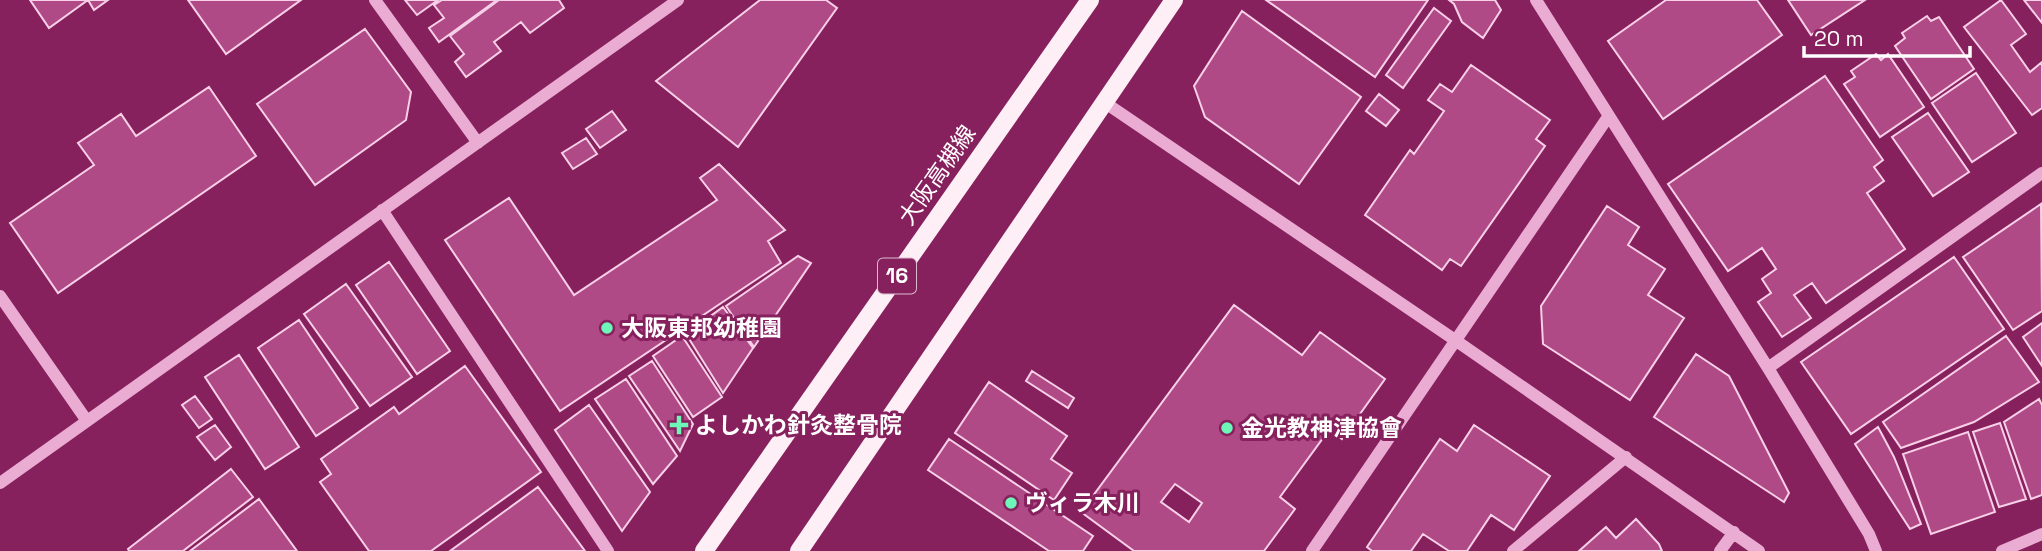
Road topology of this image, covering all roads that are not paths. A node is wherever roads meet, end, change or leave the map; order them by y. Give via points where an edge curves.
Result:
1 (375, 0) edge
2 (678, 0) edge
3 (1090, 0) edge
4 (1174, 0) edge
5 (1536, 0) edge
6 (1104, 102) junction
7 (1608, 117) junction
8 (478, 144) junction
9 (2042, 173) edge
10 (382, 210) junction
11 (0, 296) edge
12 (1455, 340) junction
13 (1768, 368) junction
14 (87, 421) junction
15 (1626, 457) junction
16 (0, 483) edge
17 (1734, 532) junction
18 (2042, 534) edge
19 (608, 551) edge
20 (704, 551) edge
21 (799, 551) edge
22 (1312, 551) edge
23 (1513, 551) edge
24 (1720, 551) edge
25 (1759, 551) edge
26 (1876, 551) edge
27 (2002, 551) edge

1 - 8 street
2 - 8 street
3 - 20 main road, 大阪高槻線 / 16
4 - 6 main road
5 - 7 street
6 - 12 street
6 - 21 main road
7 - 12 street
7 - 13 street
8 - 10 street
9 - 13 street
10 - 14 street
10 - 19 street
11 - 14 street
12 - 15 street
12 - 22 street
13 - 26 street
14 - 16 street
15 - 17 street
15 - 23 street
17 - 24 street
17 - 25 street
18 - 27 street

